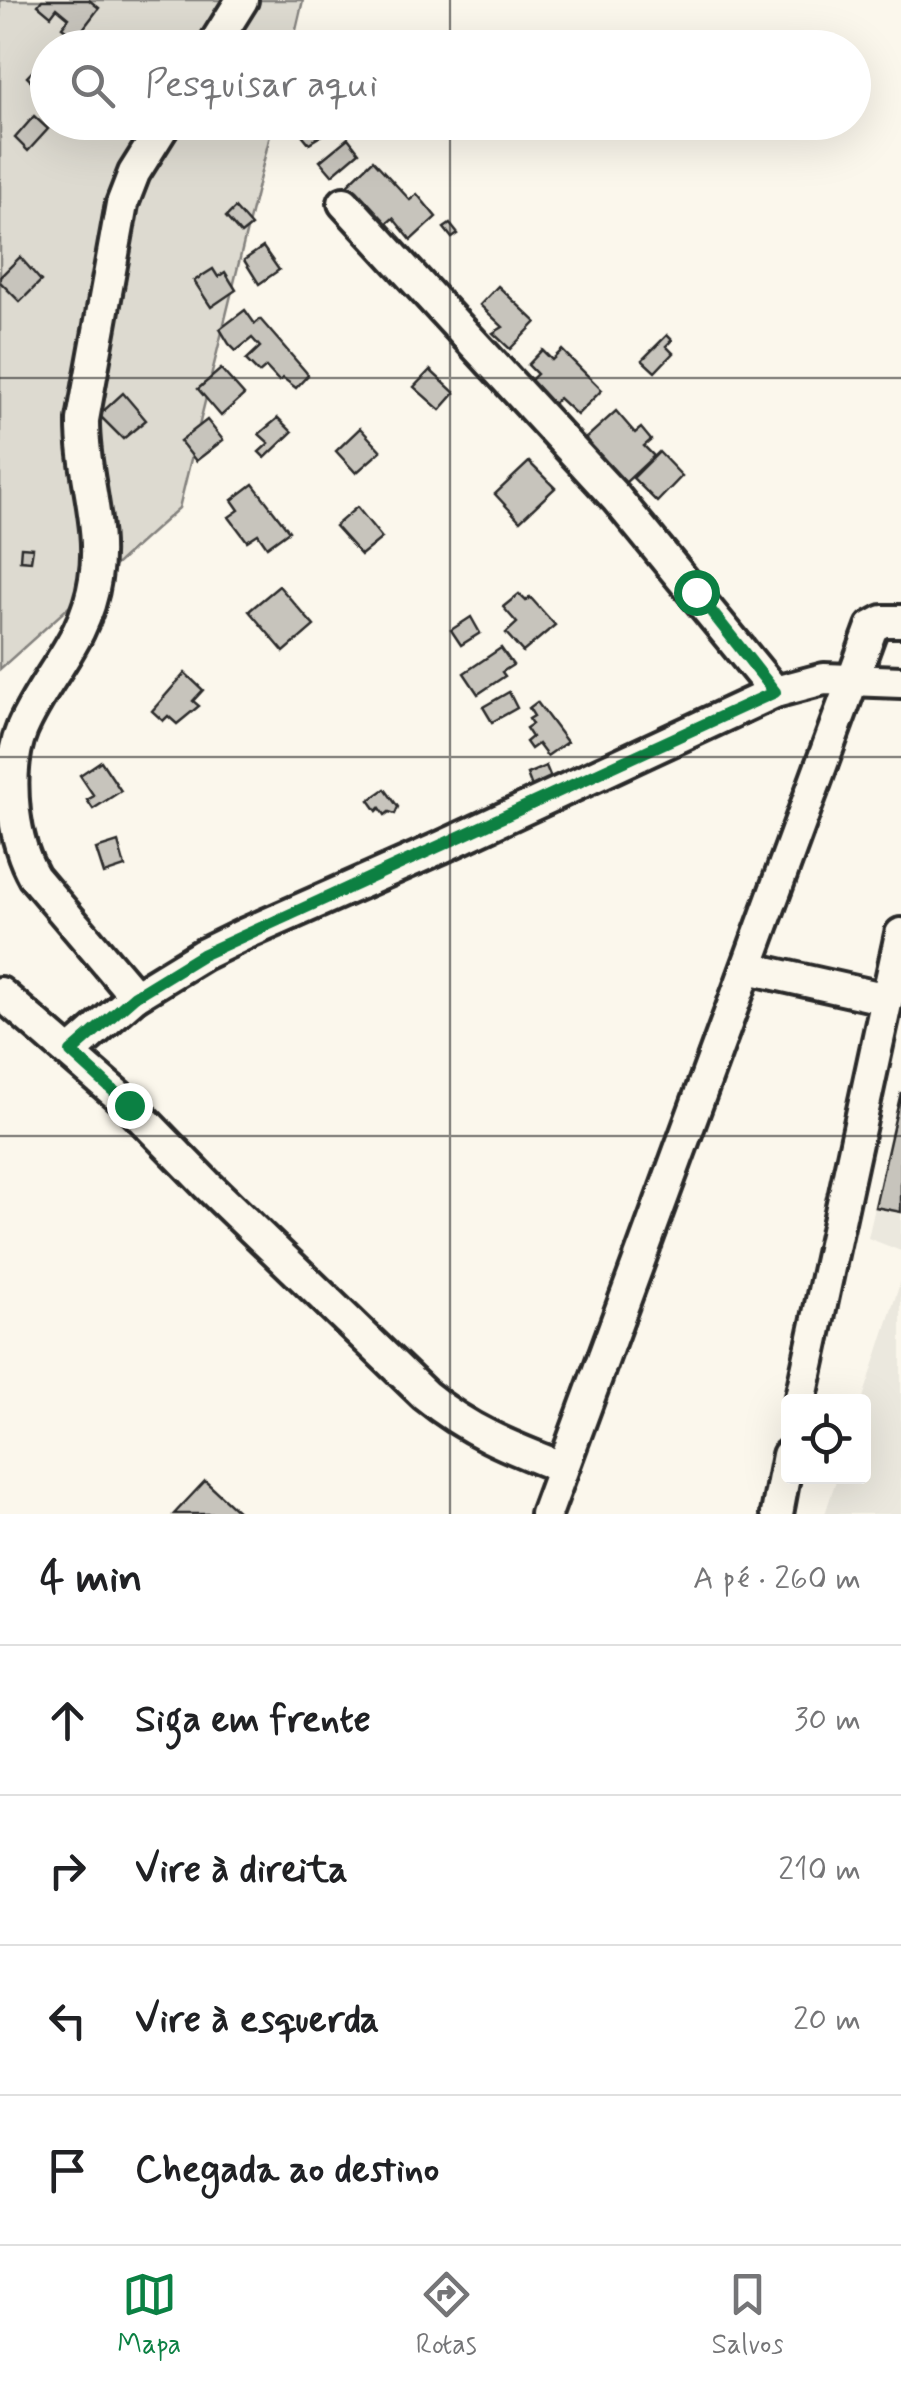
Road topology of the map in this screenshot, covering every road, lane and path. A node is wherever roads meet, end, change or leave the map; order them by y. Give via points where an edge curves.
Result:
1 (242, 0) edge
2 (223, 30) edge
3 (155, 140) edge
4 (344, 203) dead end
5 (901, 621) edge
6 (852, 678) junction
7 (901, 682) edge
8 (775, 692) junction
9 (901, 934) edge
10 (748, 968) junction
11 (0, 992) edge
12 (135, 996) junction
13 (887, 999) junction
14 (71, 1052) junction
15 (802, 1394) edge
16 (561, 1467) junction
17 (783, 1484) edge
18 (546, 1514) edge
19 (778, 1514) edge

1 - 2 street
3 - 12 street via 122,204 83,420 99,548 91,602 21,730 12,791 17,834 34,877
4 - 8 street via 616,498
5 - 6 street via 872,626
6 - 7 street
6 - 8 street
6 - 10 street
8 - 12 street via 245,934
9 - 13 street
10 - 13 street
10 - 16 street
11 - 14 street
12 - 14 street
13 - 15 street
14 - 16 street via 425,1395 479,1434
16 - 18 street
17 - 19 street

